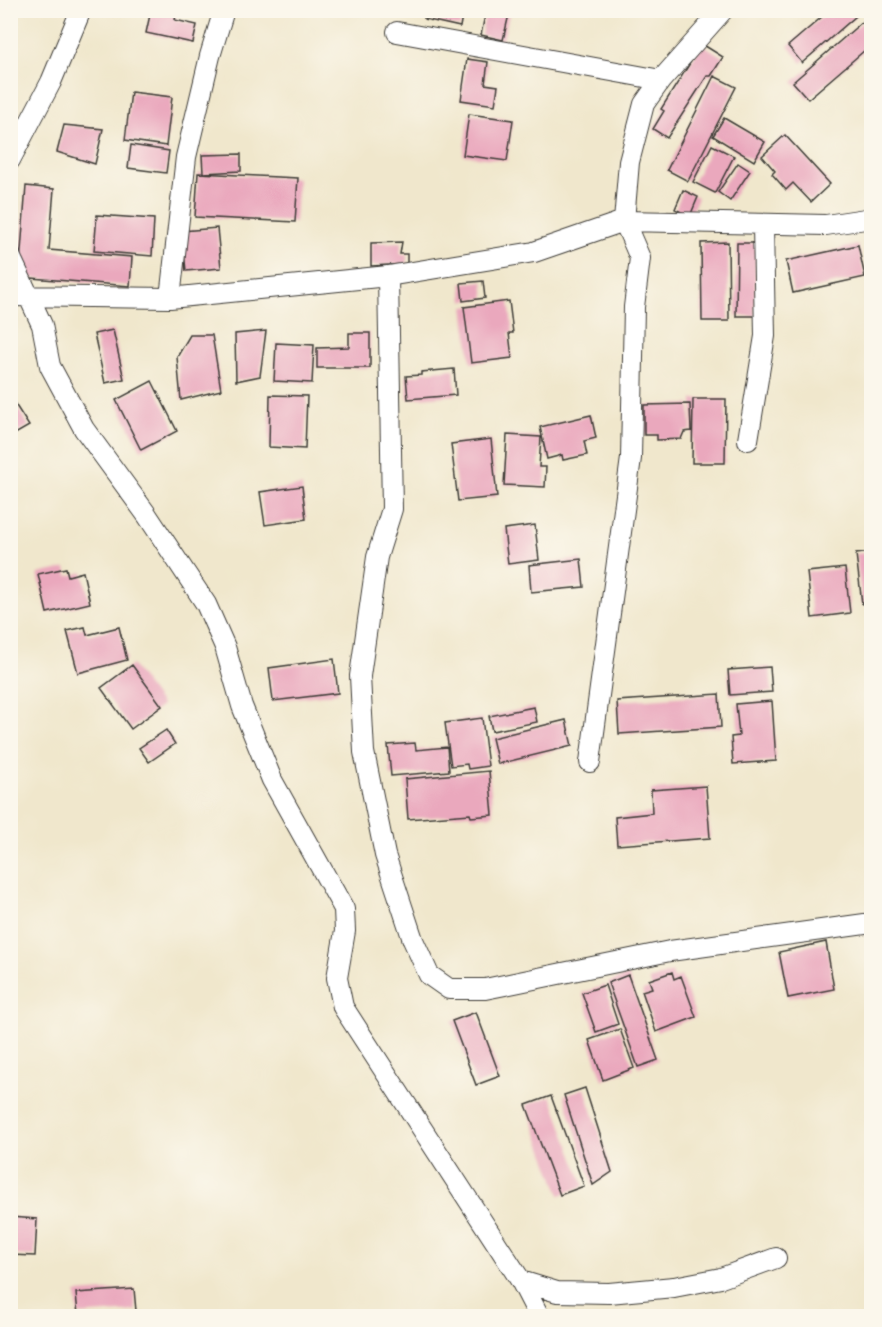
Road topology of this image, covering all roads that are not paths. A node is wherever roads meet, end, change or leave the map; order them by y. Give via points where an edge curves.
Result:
1 (81, 10) edge
2 (224, 10) edge
3 (723, 10) edge
4 (397, 32) dead end
5 (661, 80) junction
6 (10, 160) edge
7 (872, 218) edge
8 (624, 221) junction
9 (763, 224) junction
10 (10, 256) edge
11 (388, 276) junction
12 (20, 297) edge
13 (170, 298) junction
14 (748, 440) dead end
15 (590, 762) dead end
16 (872, 923) edge
17 (776, 1258) dead end
18 (520, 1281) junction
19 (539, 1317) edge

1 - 6 street via 51,82
2 - 13 street via 186,157
3 - 5 street
4 - 5 street
5 - 8 street via 644,104 629,162
7 - 9 street via 826,225
8 - 9 street
8 - 11 street via 534,252
8 - 15 street via 640,258 634,308 631,458
9 - 14 street via 765,336
10 - 12 street
11 - 13 street
11 - 16 street via 392,509 377,557 360,676 364,752 385,855 429,975 449,989 485,989 670,951
12 - 13 street
12 - 18 street via 42,325 50,366 84,429 206,604 272,780 344,909 345,931 337,978 343,1007
17 - 18 street via 721,1278 609,1293 558,1292
18 - 19 street

